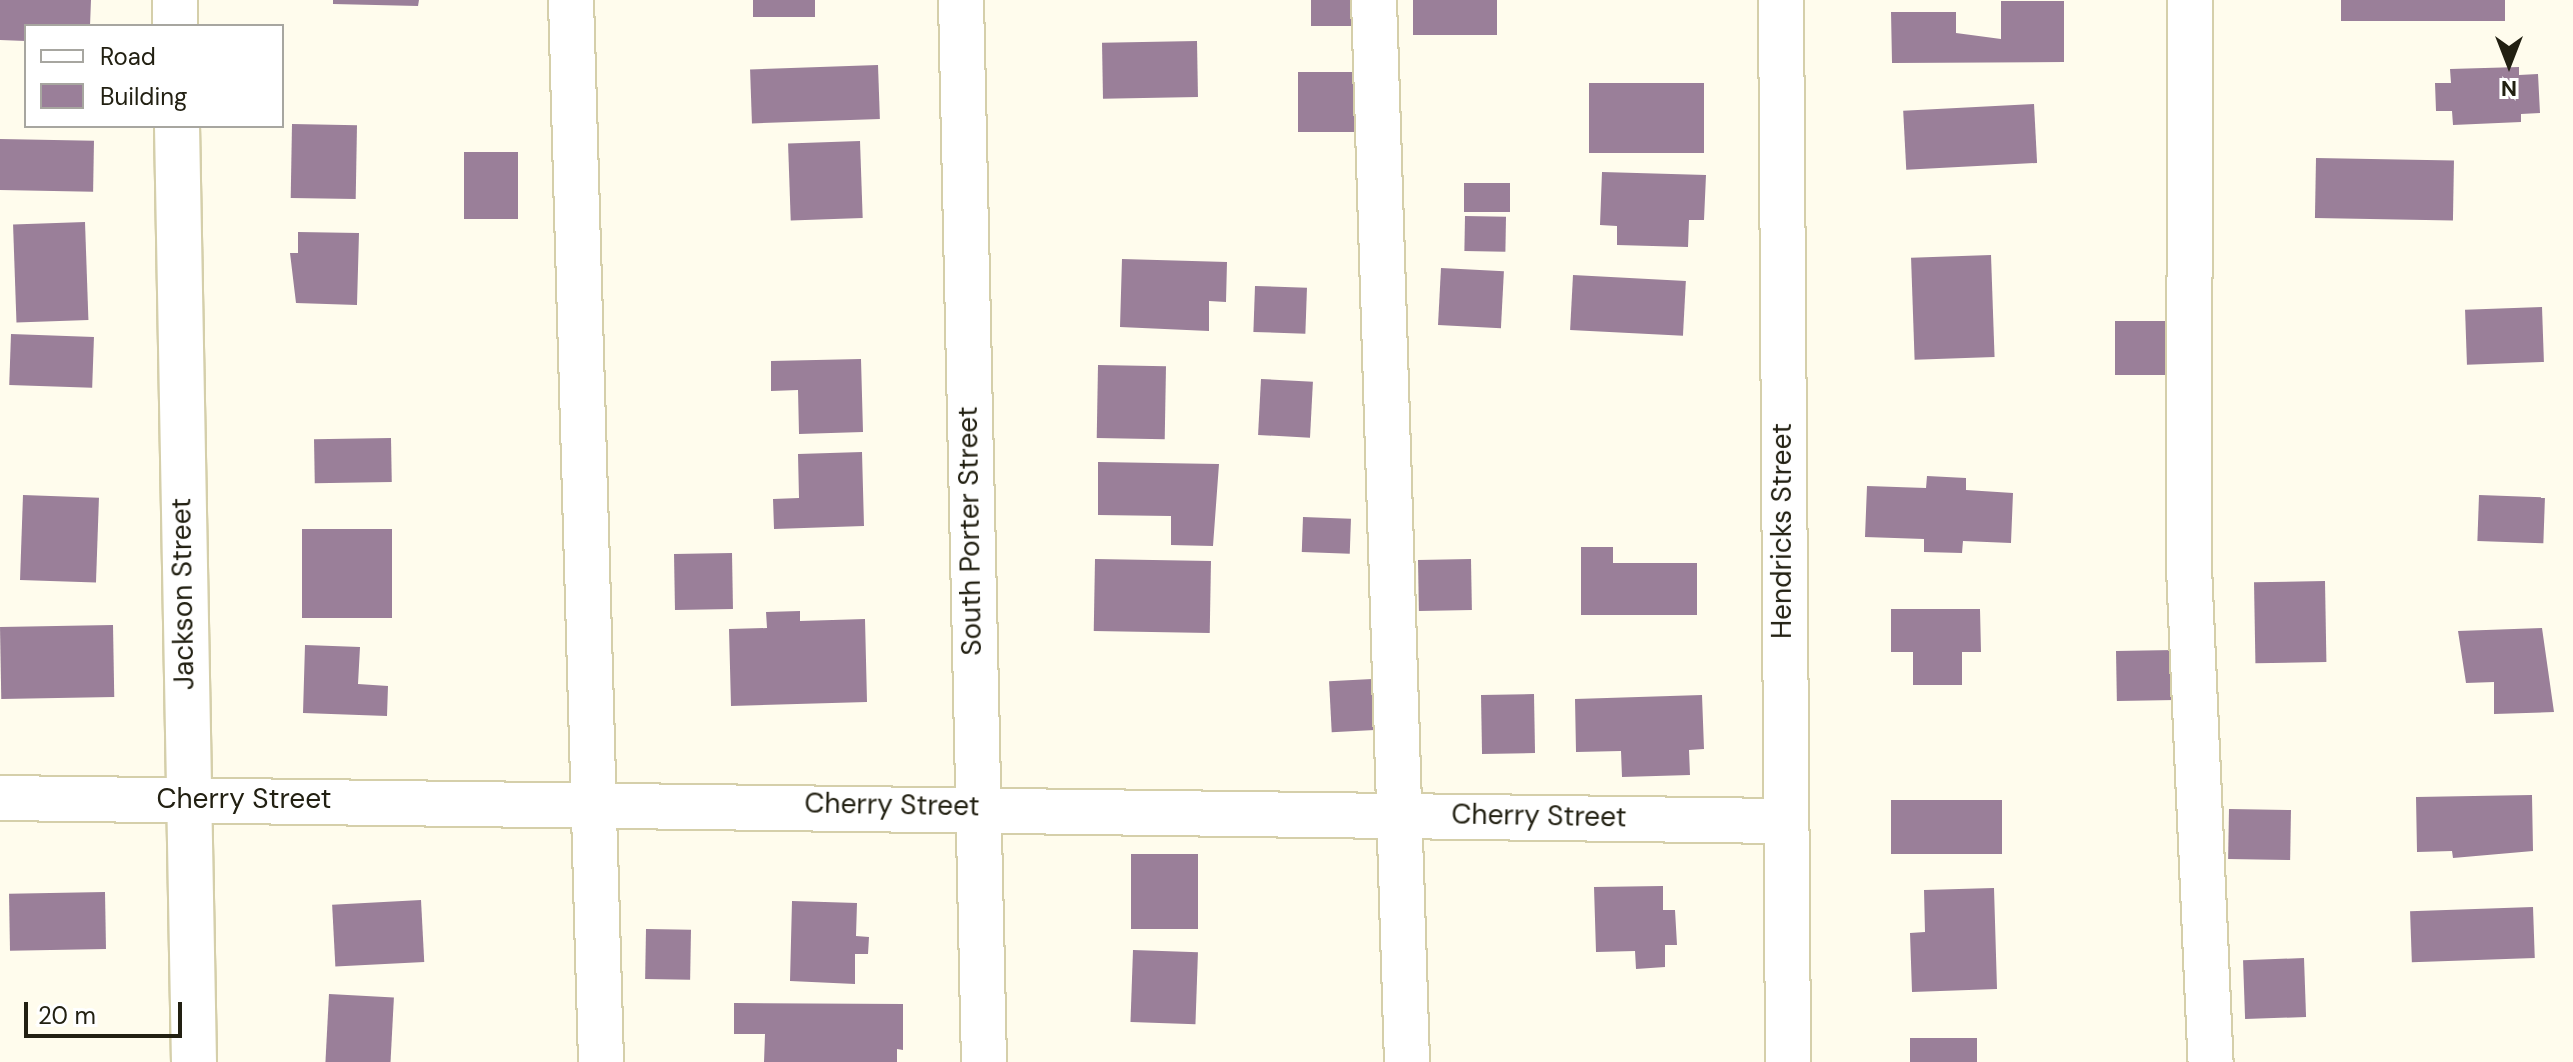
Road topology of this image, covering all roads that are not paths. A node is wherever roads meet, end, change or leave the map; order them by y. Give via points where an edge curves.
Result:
1 (175, 0) edge
2 (571, 0) edge
3 (961, 0) edge
4 (1374, 0) edge
5 (1781, 0) edge
6 (2190, 0) edge
7 (175, 24) edge
8 (177, 128) edge
9 (0, 798) edge
10 (186, 799) junction
11 (595, 802) junction
12 (974, 806) junction
13 (1397, 814) junction
14 (1783, 821) junction
15 (194, 1062) edge
16 (601, 1062) edge
17 (984, 1062) edge
18 (1407, 1062) edge
19 (1788, 1062) edge
20 (2211, 1062) edge

1 - 7 street
2 - 11 street via 587,753
3 - 12 street, South Porter Street
4 - 13 street
5 - 14 street, Hendricks Street
6 - 20 street via 2189,568
8 - 10 street, Jackson Street
9 - 10 street, Cherry Street
10 - 11 street, Cherry Street
10 - 15 street, Jackson Street
11 - 12 street, Cherry Street
11 - 16 street
12 - 13 street, Cherry Street
12 - 17 street, South Porter Street
13 - 14 street, Cherry Street
13 - 18 street
14 - 19 street, Hendricks Street

